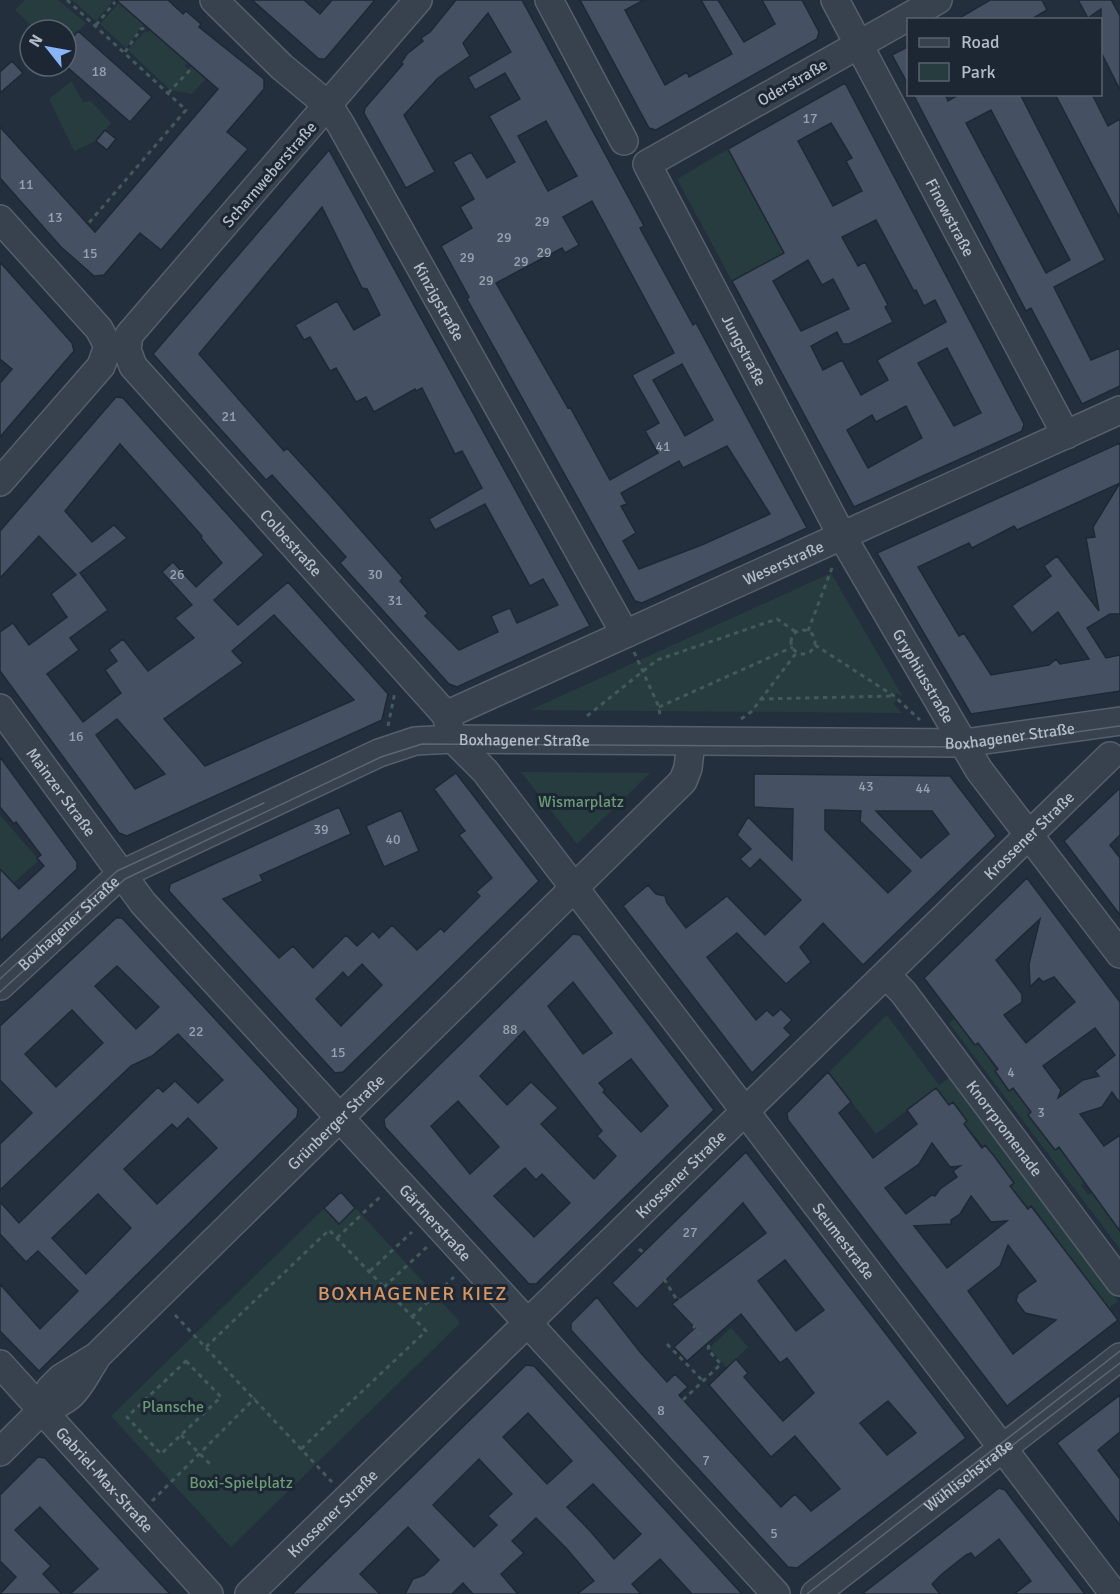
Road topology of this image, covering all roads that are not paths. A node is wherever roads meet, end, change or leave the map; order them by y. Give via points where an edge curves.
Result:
1 (214, 0) edge
2 (418, 0) edge
3 (549, 0) edge
4 (835, 0) edge
5 (938, 0) edge
6 (858, 44) junction
7 (329, 106) junction
8 (624, 141) dead end
9 (646, 164) joint
10 (0, 219) edge
11 (118, 348) junction
12 (1120, 410) edge
13 (1066, 435) junction
14 (0, 482) edge
15 (842, 537) junction
16 (625, 634) junction
17 (0, 708) edge
18 (1120, 722) edge
19 (450, 727) junction
20 (691, 742) junction
21 (964, 743) junction
22 (1110, 756) dead end
23 (1029, 835) junction
24 (120, 874) junction
25 (574, 889) junction
26 (1120, 954) edge
27 (886, 975) junction
28 (0, 986) edge
29 (745, 1110) junction
30 (341, 1118) junction
31 (1120, 1282) edge
32 (528, 1321) junction
33 (1120, 1357) edge
34 (0, 1364) edge
35 (42, 1410) junction
36 (1003, 1448) junction
37 (0, 1452) edge
38 (209, 1594) edge
39 (249, 1594) edge
40 (777, 1594) edge
41 (815, 1594) edge
42 (1113, 1594) edge

1 - 7 street, Kinzigstraße via 282,67
2 - 7 street, Scharnweberstraße
3 - 8 street
4 - 6 street, Finowstraße
5 - 6 street, Oderstraße
6 - 9 street, Oderstraße
6 - 13 street, Finowstraße
7 - 11 street, Scharnweberstraße
7 - 16 street, Kinzigstraße
9 - 15 street, Jungstraße
10 - 11 street, Colbestraße
11 - 14 street, Scharnweberstraße
11 - 19 street, Colbestraße
12 - 13 street, Weserstraße
13 - 15 street, Weserstraße
15 - 16 street, Weserstraße
15 - 21 street, Gryphiusstraße
16 - 19 street, Weserstraße
17 - 24 street, Mainzer Straße
18 - 21 street, Boxhagener Straße
19 - 20 street, Boxhagener Straße
19 - 24 street, Boxhagener Straße via 380,753
19 - 25 street
20 - 21 street, Boxhagener Straße
20 - 25 street via 683,781
21 - 23 street, Gryphiusstraße via 979,770
22 - 23 street, Krossener Straße
23 - 26 street, Gryphiusstraße
23 - 27 street, Krossener Straße
24 - 28 street, Boxhagener Straße
24 - 30 street, Gärtnerstraße
25 - 29 street, Seumestraße
25 - 30 street, Grünberger Straße
27 - 29 street, Krossener Straße
27 - 31 street, Knorrpromenade via 903,992
29 - 32 street, Krossener Straße
29 - 36 street, Seumestraße
30 - 32 street, Gärtnerstraße
30 - 35 street, Grünberger Straße via 97,1356 61,1378 50,1389
32 - 39 street, Krossener Straße
32 - 40 street, Gärtnerstraße
33 - 36 street, Wühlischstraße
34 - 35 street, Gabriel-Max-Straße
35 - 37 street, Grünberger Straße
35 - 38 street, Gabriel-Max-Straße
36 - 41 street, Wühlischstraße
36 - 42 street, Seumestraße

